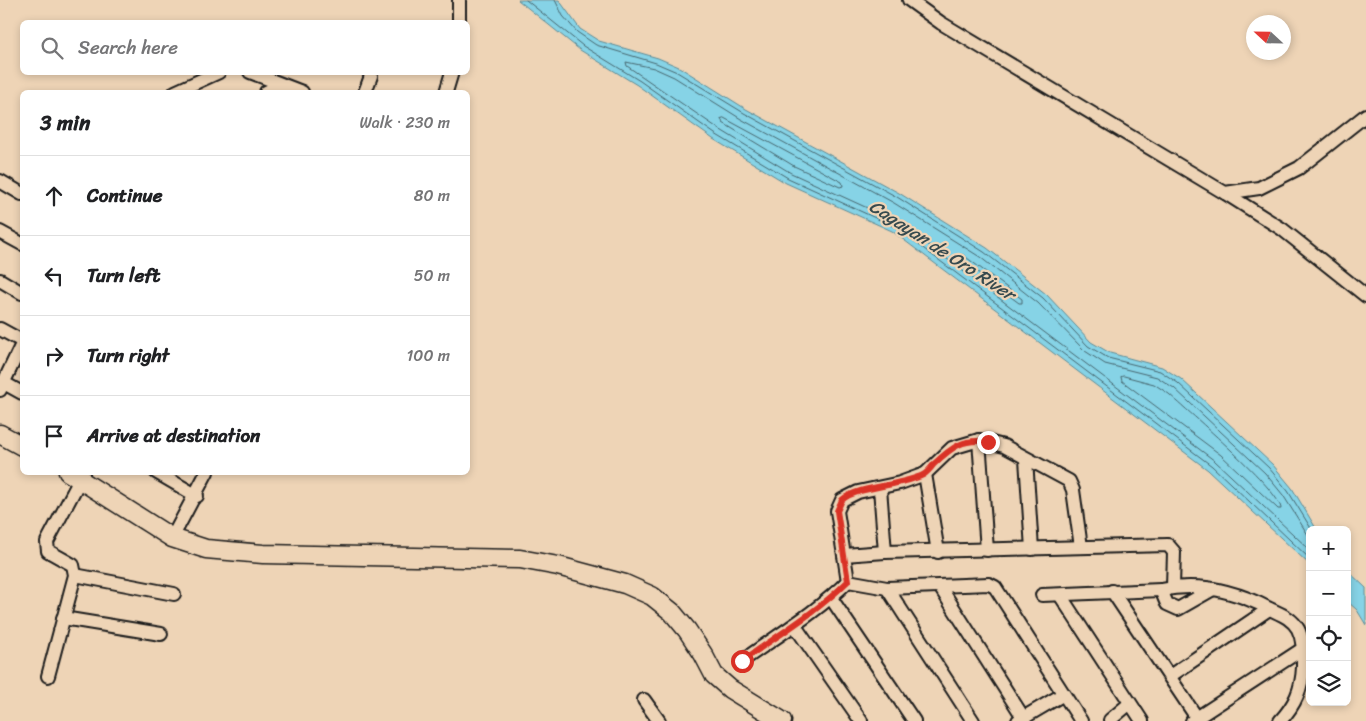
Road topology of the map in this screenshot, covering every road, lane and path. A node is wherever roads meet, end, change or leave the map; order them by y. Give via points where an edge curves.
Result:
1 (459, 0) edge
2 (909, 0) edge
3 (459, 20) edge
4 (212, 75) edge
5 (257, 75) edge
6 (370, 75) edge
7 (451, 75) edge
8 (281, 85) junction
9 (179, 90) edge
10 (270, 90) edge
11 (296, 90) edge
12 (366, 90) edge
13 (447, 90) edge
14 (1366, 115) edge
15 (0, 180) edge
16 (20, 193) edge
17 (1225, 193) junction
18 (0, 232) edge
19 (20, 243) edge
20 (0, 280) edge
21 (20, 292) edge
22 (1366, 296) edge
23 (0, 329) edge
24 (20, 342) edge
25 (20, 347) edge
26 (2, 386) edge
27 (20, 391) edge
28 (0, 434) edge
29 (979, 440) junction
30 (20, 445) edge
31 (1026, 460) junction
32 (925, 474) junction
33 (77, 475) edge
34 (161, 475) edge
35 (206, 475) edge
36 (880, 488) junction
37 (196, 496) junction
38 (172, 538) junction
39 (1080, 547) junction
40 (1032, 549) junction
41 (987, 550) junction
42 (885, 552) junction
43 (938, 552) junction
44 (844, 555) junction
45 (75, 575) junction
46 (848, 581) junction
47 (940, 587) junction
48 (887, 588) junction
49 (1167, 588) junction
50 (1213, 589) junction
51 (1112, 591) junction
52 (174, 594) dead end
53 (1042, 595) dead end
54 (1060, 595) junction
55 (831, 598) junction
56 (1269, 609) junction
57 (64, 618) junction
58 (795, 626) junction
59 (161, 634) dead end
60 (1304, 648) junction
61 (742, 661) dead end
62 (48, 676) dead end
63 (1170, 676) junction
64 (1062, 695) junction
65 (644, 700) dead end
66 (1129, 704) junction
67 (1020, 719) edge
68 (1194, 719) edge
69 (1110, 720) dead end
70 (658, 721) edge
71 (782, 721) edge
72 (861, 721) edge
73 (914, 721) edge
74 (973, 721) edge
75 (1080, 721) edge
76 (1142, 721) edge
77 (1280, 721) edge

1 - 3 street
2 - 17 street via 941,23
4 - 9 street
5 - 8 street
6 - 12 street
7 - 13 street
8 - 10 street
8 - 11 street
14 - 17 street via 1291,173 1259,188
15 - 16 street
17 - 22 street via 1282,229
18 - 19 street
20 - 21 street
23 - 24 street
25 - 26 street
26 - 27 street
28 - 30 street
29 - 31 street via 1004,446
29 - 32 street via 952,448
29 - 41 street
31 - 39 street via 1069,482 1073,490
31 - 40 street
32 - 36 street
32 - 43 street
33 - 38 street
33 - 45 street via 46,547 72,565
34 - 37 street
35 - 37 street
36 - 42 street
36 - 44 street via 846,496 838,505
37 - 38 street
38 - 71 street via 206,549 264,554 520,559 625,584 652,596 672,612 714,675 730,689
39 - 40 street
39 - 49 street via 1170,546 1174,552
40 - 41 street
41 - 43 street
42 - 43 street
42 - 44 street
44 - 46 street
45 - 52 street
45 - 57 street
46 - 48 street
46 - 55 street
47 - 48 street
47 - 64 street via 989,584 995,587
47 - 67 street
48 - 74 street
49 - 50 street
49 - 50 street via 1167,604 1178,610
49 - 51 street
50 - 56 street via 1246,597
51 - 54 street
51 - 63 street
53 - 54 street
54 - 66 street
55 - 58 street
55 - 73 street
56 - 60 street via 1291,620
56 - 63 street
57 - 59 street
57 - 62 street
58 - 61 street
58 - 72 street
60 - 68 street
60 - 77 street via 1300,691 1292,709
63 - 68 street
64 - 67 street
64 - 75 street
65 - 70 street
66 - 69 street
66 - 76 street

